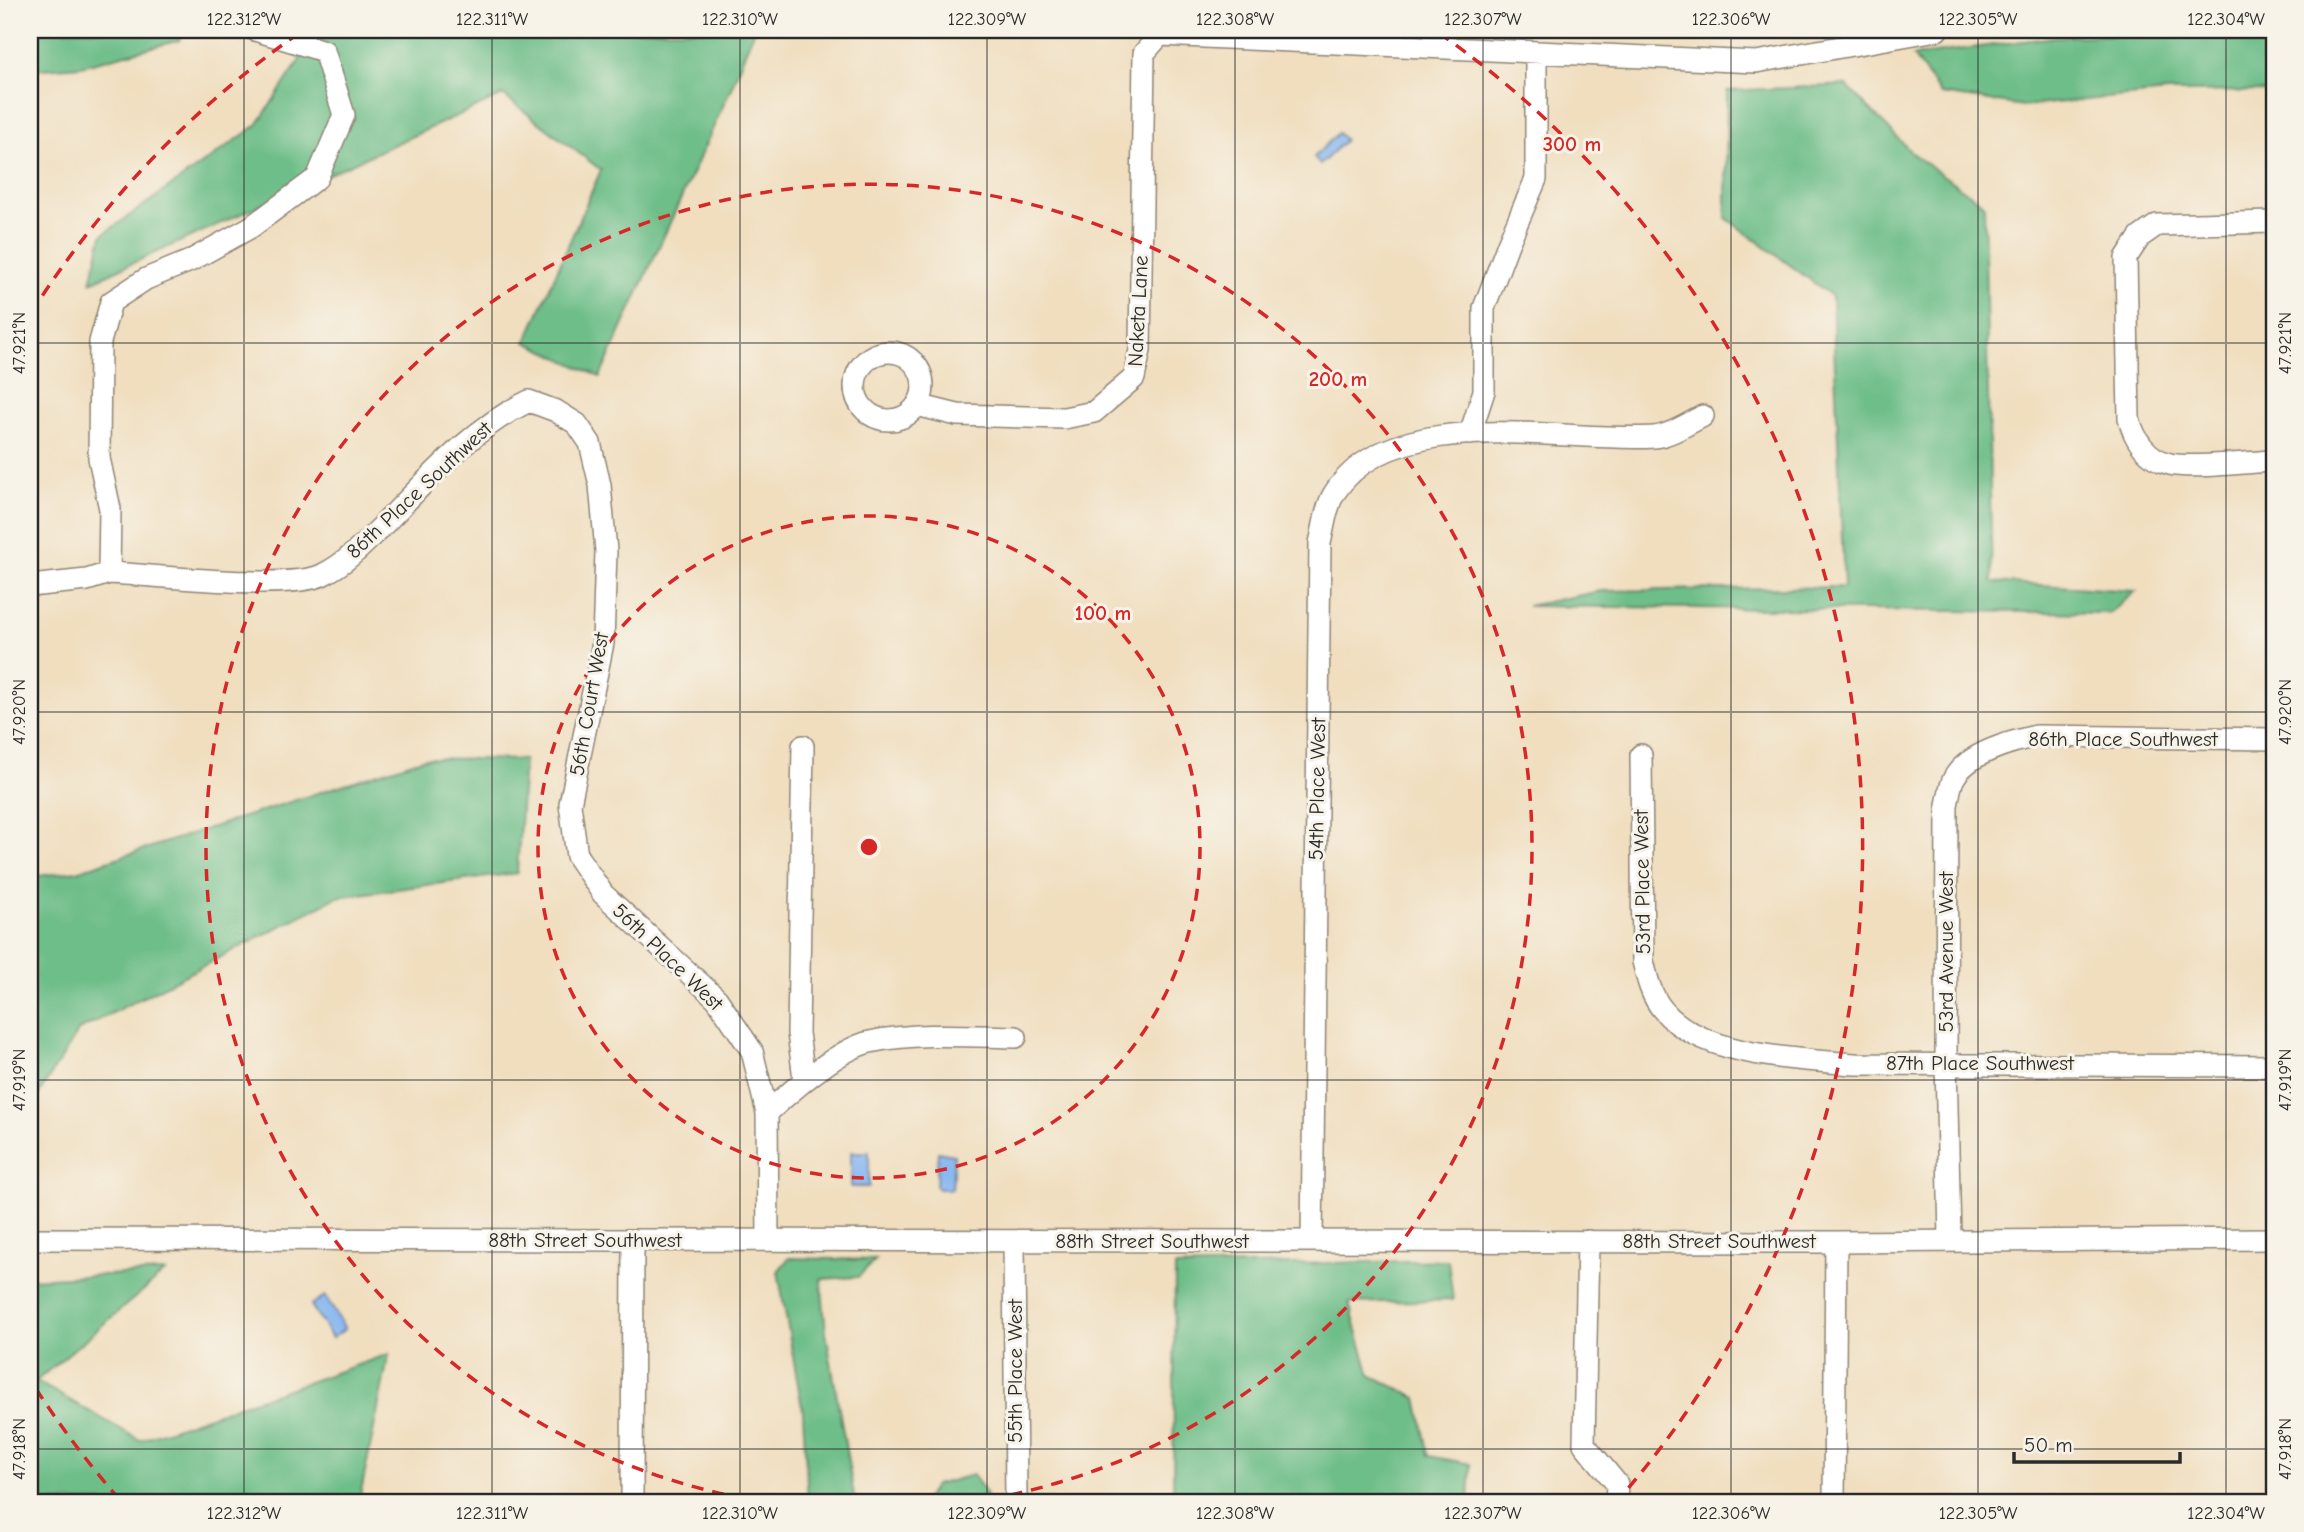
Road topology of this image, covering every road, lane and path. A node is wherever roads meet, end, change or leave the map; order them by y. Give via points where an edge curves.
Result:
1 (255, 30) edge
2 (1937, 30) edge
3 (1841, 39) edge
4 (1536, 52) junction
5 (2274, 222) edge
6 (917, 405) dead end
7 (556, 411) joint
8 (1703, 416) dead end
9 (1470, 435) junction
10 (2274, 461) edge
11 (109, 573) junction
12 (30, 586) edge
13 (2274, 738) edge
14 (803, 746) dead end
15 (1641, 755) dead end
16 (1975, 758) joint
17 (570, 804) joint
18 (1689, 1034) joint
19 (1016, 1037) dead end
20 (1946, 1062) junction
21 (2274, 1066) edge
22 (804, 1078) junction
23 (767, 1113) junction
24 (30, 1239) edge
25 (768, 1239) junction
26 (2274, 1239) edge
27 (1951, 1240) junction
28 (633, 1241) junction
29 (1014, 1241) junction
30 (1311, 1241) junction
31 (1588, 1241) junction
32 (1836, 1242) junction
33 (632, 1502) edge
34 (1016, 1502) edge
35 (1616, 1502) edge
36 (1834, 1502) edge

1 - 11 street via 324,51 344,115 317,178 251,227 146,279 111,302 100,355 100,458 110,509
2 - 3 street
3 - 4 street via 1756,62
4 - 6 street, Naketa Lane via 1160,35 1144,53 1140,350 1134,378 1094,412 1064,418 957,415
4 - 9 street via 1536,179 1485,308 1484,391
5 - 10 street via 2157,225 2140,237 2126,258 2133,437 2150,455 2171,464
7 - 11 street, 86th Place Southwest via 529,401 502,414 461,445 357,552 320,576 271,582
7 - 17 street, 56th Court West via 577,424 590,443 600,485 606,551 603,643
8 - 9 street, 54th Place West via 1657,437
9 - 30 street, 54th Place West via 1412,441 1381,452 1350,472 1333,494 1320,543
11 - 12 street, 86th Place Southwest
13 - 16 street, 86th Place Southwest via 2036,736
14 - 22 street via 798,1033
15 - 18 street, 53rd Place West via 1643,961 1662,1010
16 - 20 street, 53rd Avenue West via 1954,777 1947,804
17 - 23 street, 56th Place West via 577,856 603,894 717,999 752,1052
18 - 20 street, 87th Place Southwest via 1791,1059 1855,1064
19 - 22 street via 929,1036 867,1043
20 - 21 street, 87th Place Southwest
20 - 27 street, 53rd Avenue West
22 - 23 street
23 - 25 street, 56th Place West
24 - 28 street, 88th Street Southwest
25 - 28 street, 88th Street Southwest
25 - 29 street, 88th Street Southwest
26 - 27 street, 88th Street Southwest
27 - 32 street, 88th Street Southwest
28 - 33 street
29 - 30 street, 88th Street Southwest
29 - 34 street, 55th Place West
30 - 31 street, 88th Street Southwest
31 - 32 street, 88th Street Southwest
31 - 35 street via 1584,1444 1617,1484
32 - 36 street

